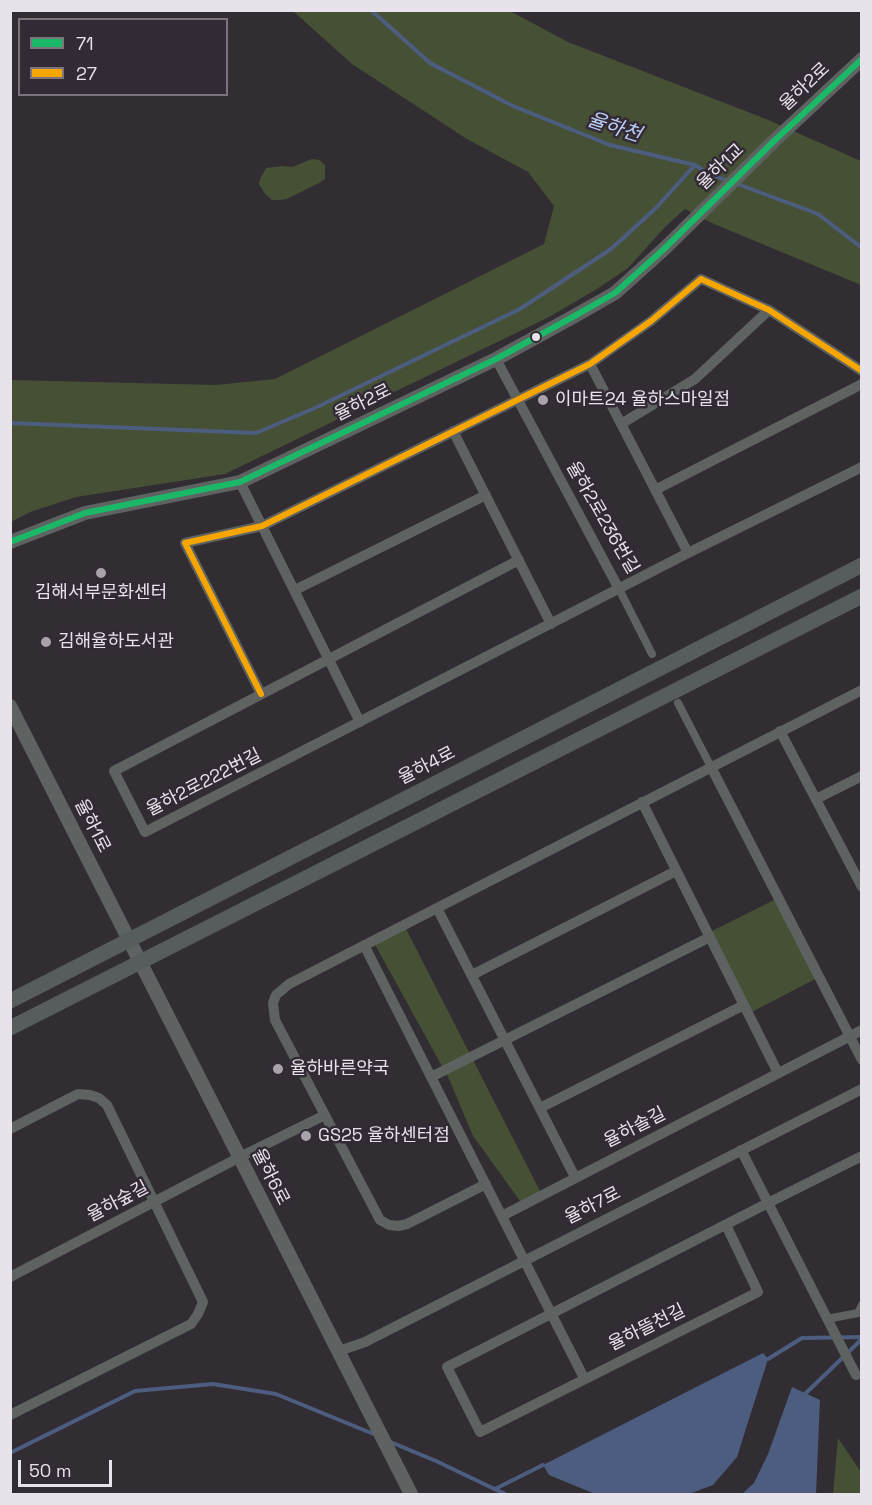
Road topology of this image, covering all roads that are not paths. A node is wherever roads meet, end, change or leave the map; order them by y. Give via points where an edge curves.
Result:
1 (861, 59) edge
2 (774, 141) joint
3 (693, 219) joint
4 (769, 310) junction
5 (495, 359) junction
6 (590, 364) junction
7 (861, 371) edge
8 (861, 384) edge
9 (518, 400) junction
10 (621, 424) junction
11 (453, 431) junction
12 (861, 467) edge
13 (240, 482) junction
14 (655, 490) junction
15 (486, 495) junction
16 (262, 526) junction
17 (10, 542) edge
18 (688, 553) junction
19 (519, 560) junction
20 (861, 565) edge
21 (295, 590) junction
22 (619, 590) junction
23 (861, 596) edge
24 (551, 624) junction
25 (652, 654) dead end
26 (329, 659) junction
27 (861, 690) edge
28 (261, 694) junction
29 (678, 703) dead end
30 (10, 706) edge
31 (360, 722) junction
32 (780, 731) junction
33 (711, 767) junction
34 (861, 776) edge
35 (816, 799) junction
36 (642, 802) junction
37 (861, 860) edge
38 (851, 866) junction
39 (676, 871) junction
40 (861, 887) edge
41 (437, 908) junction
42 (710, 937) junction
43 (129, 940) junction
44 (364, 945) junction
45 (141, 962) junction
46 (472, 975) junction
47 (10, 1001) edge
48 (744, 1005) junction
49 (10, 1028) edge
50 (861, 1030) edge
51 (849, 1036) junction
52 (506, 1041) junction
53 (861, 1060) edge
54 (778, 1073) junction
55 (431, 1077) junction
56 (861, 1089) edge
57 (540, 1108) junction
58 (325, 1115) junction
59 (10, 1129) edge
60 (741, 1150) junction
61 (861, 1156) edge
62 (240, 1157) junction
63 (575, 1177) junction
64 (486, 1184) junction
65 (154, 1202) junction
66 (768, 1203) junction
67 (502, 1216) junction
68 (726, 1225) junction
69 (524, 1259) junction
70 (10, 1276) edge
71 (861, 1305) edge
72 (552, 1314) junction
73 (827, 1319) junction
74 (339, 1352) junction
75 (856, 1375) dead end
76 (584, 1378) junction
77 (10, 1415) edge
78 (411, 1494) edge

1 - 2 street, 율하2로
2 - 3 street, 율하1교
3 - 5 street, 율하2로 via 615,293
4 - 6 street via 701,279
4 - 7 street
4 - 10 street via 695,379
5 - 9 street, 율하2로236번길
5 - 13 street, 율하2로
6 - 9 street
6 - 10 street
8 - 14 street
9 - 11 street
9 - 22 street, 율하2로236번길
10 - 14 street
11 - 15 street
11 - 16 street
12 - 18 street, 율하2로236번길
13 - 16 street
13 - 17 street, 율하2로 via 85,513
14 - 18 street
15 - 19 street
15 - 21 street
16 - 21 street
16 - 28 street via 185,543
18 - 22 street, 율하2로236번길
19 - 24 street
19 - 26 street, 율하2로222번길
20 - 43 main road, 율하4로
21 - 26 street
22 - 24 street, 율하2로222번길
22 - 25 street
23 - 45 main road
24 - 31 street, 율하2로222번길
26 - 28 street, 율하2로222번길
26 - 31 street
27 - 32 street
28 - 31 street, 율하2로222번길 via 114,771 145,832
29 - 33 street
30 - 43 street, 율하1로
32 - 33 street
32 - 35 street
33 - 36 street
33 - 51 street
34 - 35 street
35 - 38 street
36 - 39 street
36 - 41 street
37 - 38 street
38 - 40 street
39 - 42 street
39 - 46 street
41 - 44 street
41 - 46 street
42 - 48 street
42 - 52 street
43 - 45 street, 율하1로
43 - 47 main road, 율하4로
44 - 55 street
44 - 58 street via 289,984 273,1003 275,1020
45 - 49 main road
45 - 62 street, 율하6로
46 - 52 street
48 - 54 street
48 - 57 street
50 - 51 street, 율하솔길
51 - 53 street
51 - 54 street, 율하솔길
52 - 55 street
52 - 57 street
54 - 63 street, 율하솔길
55 - 64 street
56 - 60 street, 율하7로
57 - 63 street
58 - 62 street, 율하숲길
58 - 64 street via 380,1220 389,1225 407,1224
59 - 65 street via 78,1094 99,1098 107,1106
60 - 66 street
60 - 69 street, 율하7로
61 - 66 street
62 - 65 street, 율하숲길
62 - 74 street, 율하6로
63 - 67 street, 율하솔길
64 - 67 street
65 - 70 street, 율하숲길
65 - 77 street via 202,1302 198,1314 191,1324
66 - 68 street
66 - 73 street
67 - 69 street
68 - 72 street, 율하뜰천길
68 - 76 street, 율하뜰천길 via 758,1292
69 - 72 street
69 - 74 street, 율하7로
71 - 73 street via 858,1313
72 - 76 street
72 - 76 street, 율하뜰천길 via 447,1367 480,1432
73 - 75 street
74 - 78 street, 율하6로

